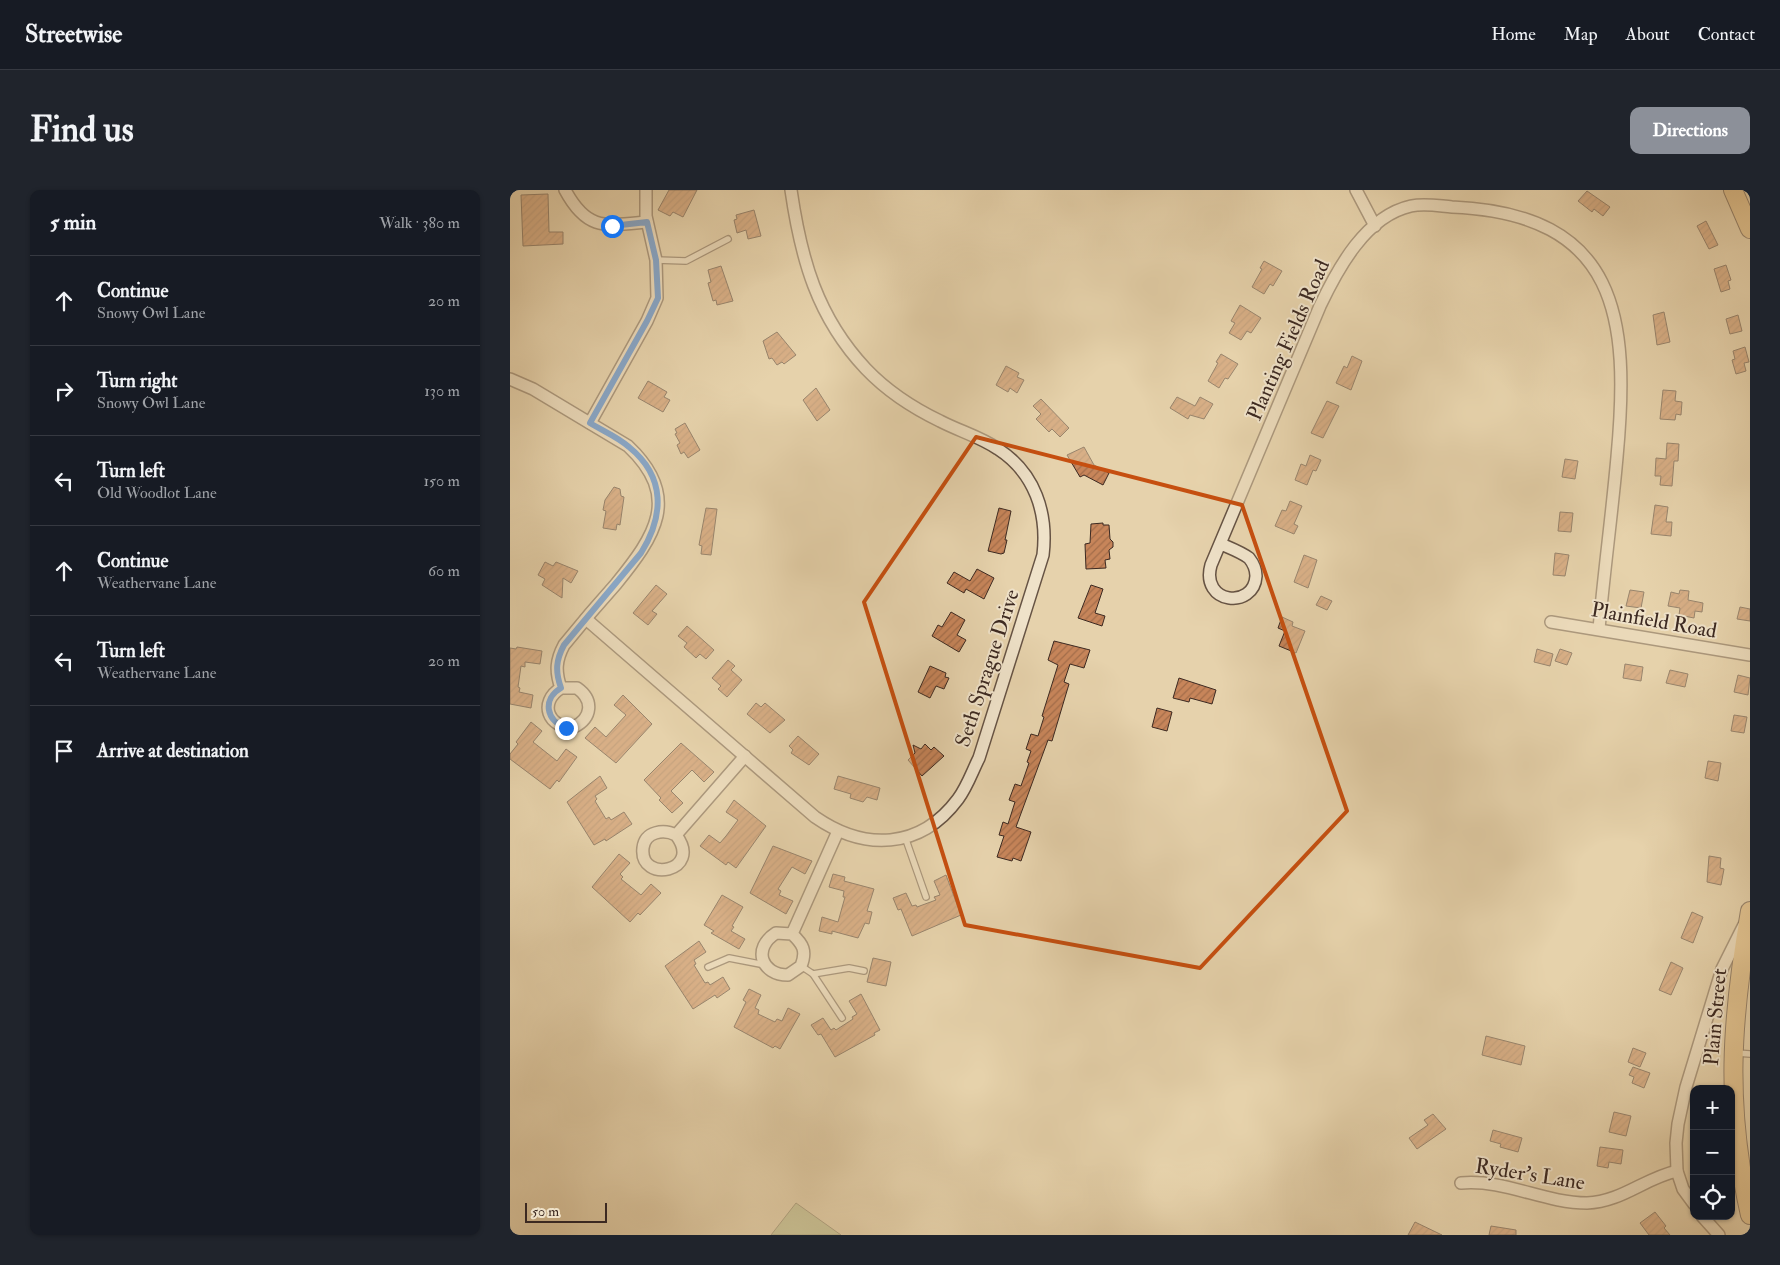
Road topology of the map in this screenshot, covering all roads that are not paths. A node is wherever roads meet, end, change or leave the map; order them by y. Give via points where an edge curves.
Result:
1 (565, 190) edge
2 (646, 190) edge
3 (791, 190) edge
4 (1356, 190) edge
5 (1733, 190) edge
6 (647, 222) junction
7 (1375, 226) junction
8 (1750, 229) edge
9 (728, 239) dead end
10 (656, 260) junction
11 (510, 379) edge
12 (590, 423) junction
13 (1221, 544) junction
14 (586, 619) junction
15 (1551, 622) dead end
16 (1599, 629) junction
17 (1750, 654) edge
18 (561, 688) dead end
19 (744, 756) junction
20 (838, 832) junction
21 (676, 835) dead end
22 (905, 837) junction
23 (926, 897) dead end
24 (1750, 913) edge
25 (792, 934) junction
26 (765, 965) junction
27 (801, 966) junction
28 (708, 967) dead end
29 (864, 971) dead end
30 (813, 974) junction
31 (842, 1018) dead end
32 (1741, 1054) edge
33 (1677, 1171) junction
34 (1461, 1183) dead end
35 (1690, 1199) edge
36 (1750, 1215) edge
37 (1706, 1220) edge
38 (1719, 1235) edge

1 - 6 street via 574,206 588,220 612,226
2 - 6 street
3 - 22 street, Seth Sprague Drive via 806,267 822,306 848,348 884,386 902,399 940,422 998,449 1015,462 1028,479 1043,513 1043,555 979,758 951,808 922,830
4 - 7 street
5 - 8 main road
6 - 10 street
7 - 13 street, Planting Fields Road via 1347,256 1320,306
7 - 16 street, Planting Fields Road via 1410,206 1475,207 1502,211 1542,225 1564,237 1587,260 1600,280 1616,316 1622,379 1619,440
9 - 10 lane via 686,261
10 - 12 street via 658,298
11 - 12 street
12 - 14 street via 628,446 641,458 652,475 659,510 651,538 641,553
13 - 13 street, Planting Fields Road via 1245,555 1254,566 1254,586 1239,598 1223,597 1212,586 1209,572
14 - 18 street via 558,656 556,667
14 - 19 street, Seth Sprague Drive
15 - 16 street, Plainfield Road
16 - 17 street, Plainfield Road
19 - 20 street, Seth Sprague Drive via 815,817
19 - 21 street
20 - 22 street, Seth Sprague Drive via 868,840 889,841
20 - 25 street
22 - 23 lane
24 - 32 main road, Plain Street via 1738,994
24 - 33 street via 1722,969 1686,1087 1676,1143
25 - 26 street via 776,934 769,938 762,955
25 - 27 street via 805,951
26 - 27 street via 779,975 788,975
26 - 28 lane via 729,958
27 - 30 lane
29 - 30 lane via 849,968
30 - 31 lane
32 - 36 main road, Plain Street via 1734,1129
33 - 34 street, Ryder's Lane via 1662,1174 1622,1195 1591,1202 1563,1200 1487,1182
33 - 35 street
37 - 38 street

